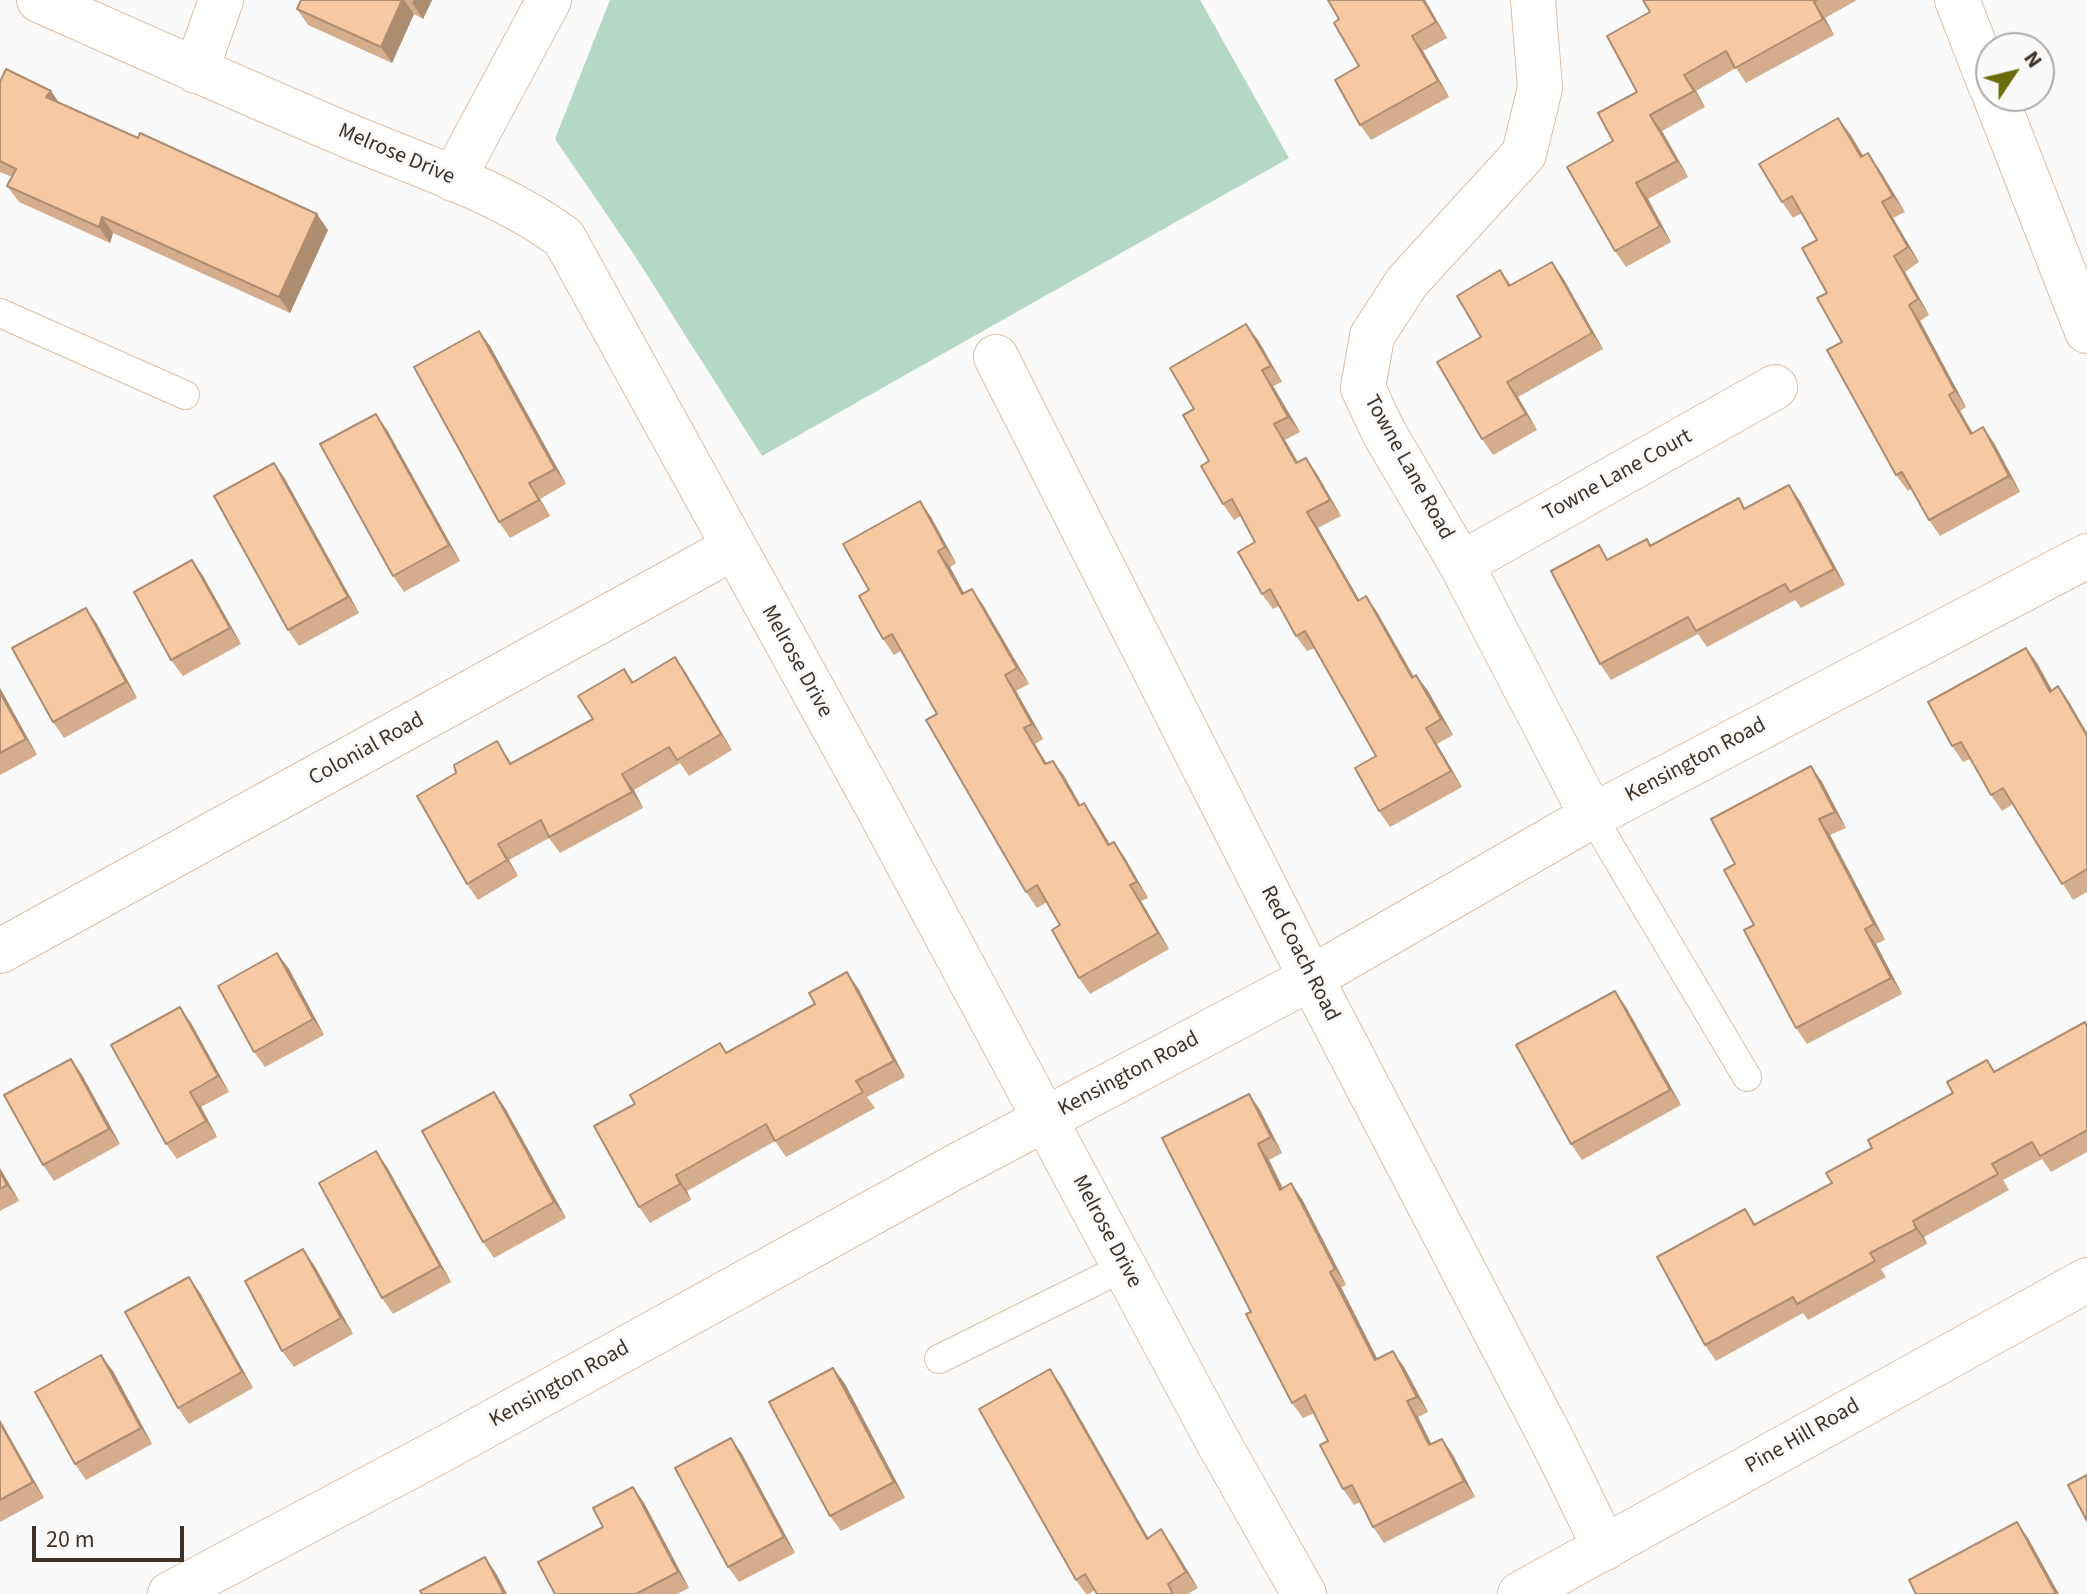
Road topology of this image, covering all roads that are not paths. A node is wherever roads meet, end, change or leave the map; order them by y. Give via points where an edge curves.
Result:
1 (39, 0) edge
2 (221, 0) edge
3 (549, 0) edge
4 (1533, 0) edge
5 (1957, 0) edge
6 (1975, 46) edge
7 (196, 71) junction
8 (2001, 112) edge
9 (453, 179) junction
10 (0, 313) edge
11 (2087, 331) edge
12 (996, 357) dead end
13 (1775, 387) dead end
14 (185, 395) dead end
15 (733, 548) junction
16 (2087, 556) edge
17 (1461, 564) junction
18 (1592, 816) junction
19 (0, 951) edge
20 (1311, 978) junction
21 (1747, 1077) dead end
22 (1045, 1120) junction
23 (1124, 1267) junction
24 (2087, 1280) edge
25 (939, 1359) dead end
26 (1605, 1548) junction
27 (170, 1594) edge
28 (1304, 1594) edge
29 (1520, 1594) edge

1 - 7 street, Melrose Drive
2 - 7 street
3 - 9 street
4 - 17 street, Towne Lane Road via 1540,88 1524,154 1407,282 1372,336 1363,388
5 - 6 street
7 - 9 street, Melrose Drive
8 - 11 street
9 - 15 street, Melrose Drive via 541,221 564,238
10 - 14 lane
12 - 20 street, Red Coach Road
13 - 17 street, Towne Lane Court
15 - 19 street, Colonial Road
15 - 22 street, Melrose Drive
16 - 18 street, Kensington Road
17 - 18 street, Towne Lane Road
18 - 20 street, Kensington Road
18 - 21 lane
20 - 22 street, Kensington Road
20 - 26 street, Red Coach Road
22 - 23 street, Melrose Drive
22 - 27 street, Kensington Road
23 - 25 lane
23 - 28 street, Melrose Drive
24 - 26 street, Pine Hill Road
26 - 29 street, Pine Hill Road

